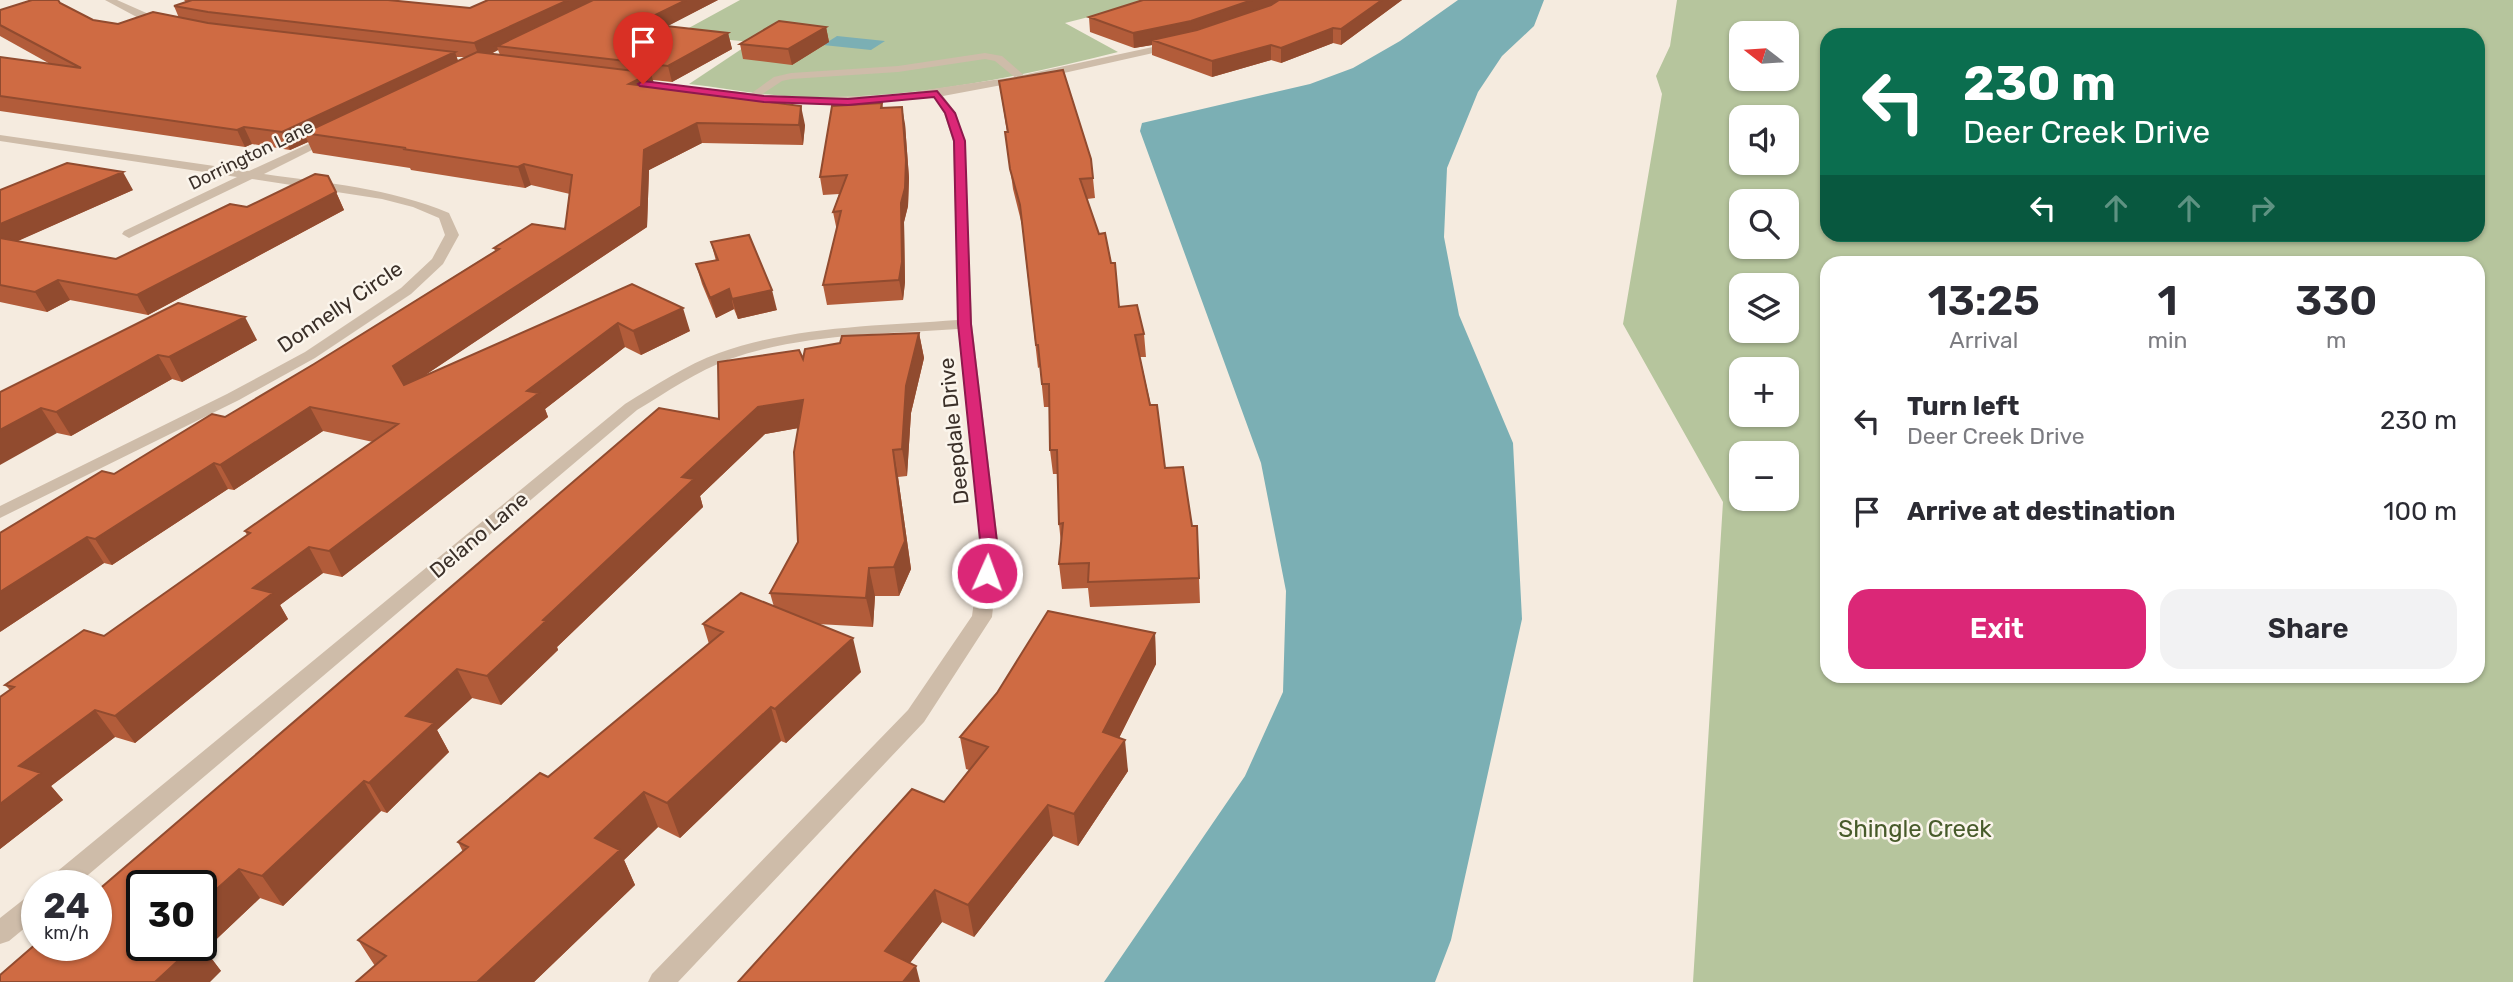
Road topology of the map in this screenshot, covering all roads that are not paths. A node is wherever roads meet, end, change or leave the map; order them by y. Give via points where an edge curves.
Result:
1 (110, 0) edge
2 (176, 25) edge
3 (1194, 41) edge
4 (1022, 78) junction
5 (616, 80) edge
6 (937, 94) junction
7 (751, 97) junction
8 (347, 128) edge
9 (0, 138) edge
10 (249, 175) junction
11 (129, 234) dead end
12 (965, 324) junction
13 (0, 513) edge
14 (76, 870) edge
15 (21, 916) edge
16 (0, 933) edge
17 (661, 982) edge

1 - 2 street via 149,20
3 - 4 street
4 - 6 street
4 - 7 street via 998,58 985,56 898,69 792,76 778,79
5 - 7 street
6 - 7 street via 848,102
6 - 12 street, Deepdale Drive via 960,141
8 - 10 street, Dorrington Lane
9 - 10 street, Donnelly Circle
10 - 11 street, Dorrington Lane
10 - 13 street, Donnelly Circle via 417,204 444,216 452,235 438,261 406,291 310,355
12 - 14 street, Delano Lane via 812,337 739,351 689,372 631,407
12 - 17 street, Deepdale Drive via 990,550 982,617 916,716
15 - 16 street

